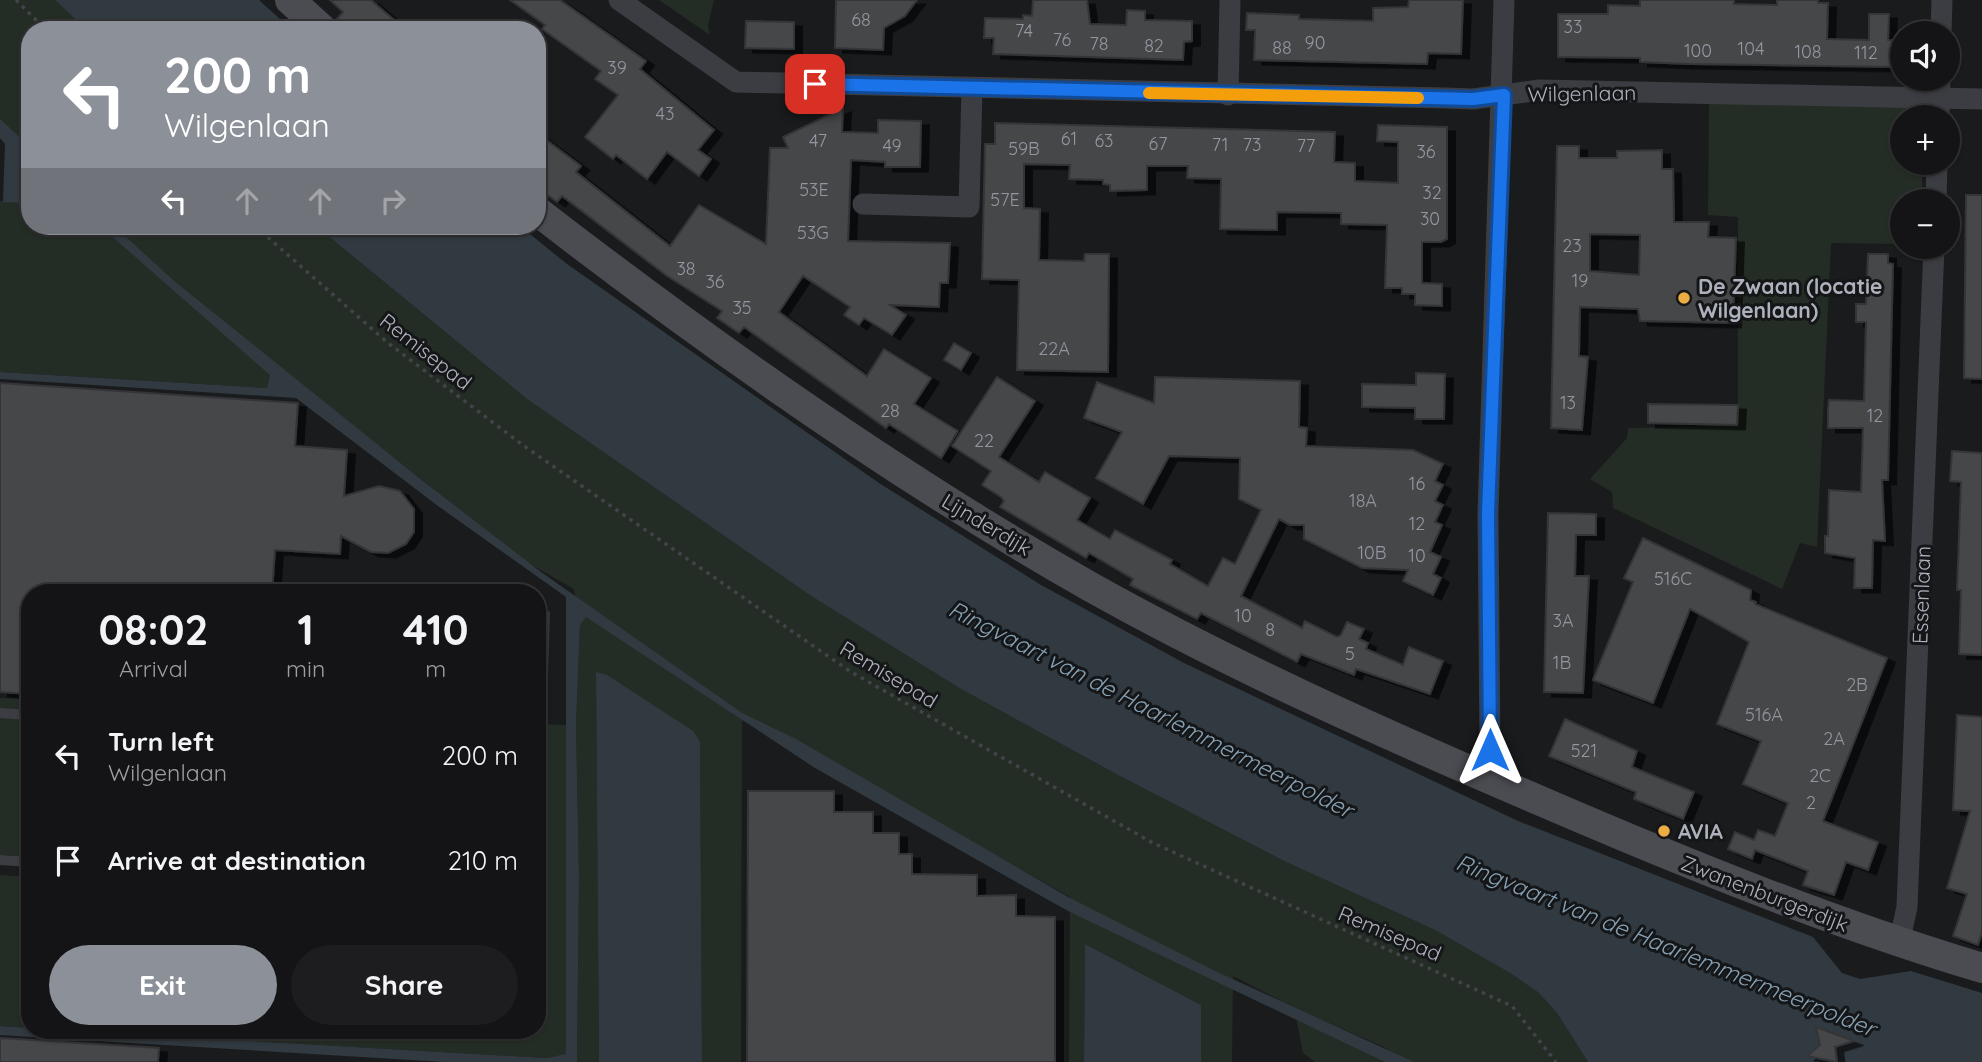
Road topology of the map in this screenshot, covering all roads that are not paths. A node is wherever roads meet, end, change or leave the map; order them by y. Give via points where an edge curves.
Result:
1 (290, 0) edge
2 (619, 0) edge
3 (1230, 0) edge
4 (1504, 0) edge
5 (1942, 0) edge
6 (313, 21) edge
7 (1941, 21) edge
8 (972, 88) junction
9 (1228, 95) junction
10 (1504, 95) junction
11 (1940, 98) edge
12 (1982, 99) edge
13 (863, 204) dead end
14 (546, 218) edge
15 (1934, 259) edge
16 (0, 713) edge
17 (21, 714) edge
18 (1476, 773) junction
19 (0, 860) edge
20 (21, 861) edge
21 (1899, 943) junction
22 (1982, 968) edge

1 - 6 street
2 - 8 street, Wilgenlaan via 736,82
3 - 9 street
4 - 10 street
5 - 7 street
8 - 9 street, Wilgenlaan
8 - 13 street via 969,207
9 - 10 street, Wilgenlaan via 1473,99
10 - 11 street, Wilgenlaan via 1540,90
10 - 18 street via 1488,513 1490,750
11 - 12 street, Wilgenlaan
14 - 18 street, Lijnderdijk via 718,346 990,526 1185,638
15 - 21 street, Essenlaan via 1908,895
16 - 17 lane
18 - 21 street, Zwanenburgerdijk via 1820,916
19 - 20 lane
21 - 22 street, Zwanenburgerdijk

